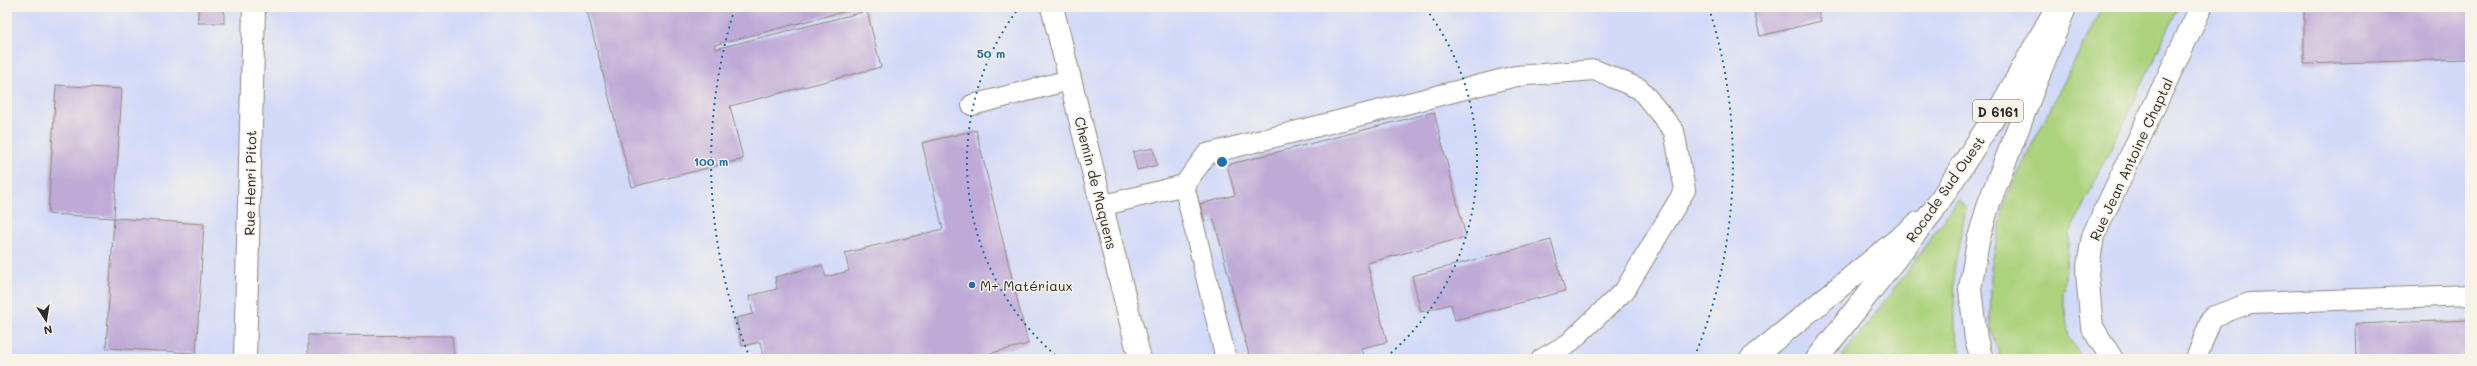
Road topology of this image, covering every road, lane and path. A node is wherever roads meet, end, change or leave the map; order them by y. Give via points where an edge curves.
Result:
1 (254, 7) edge
2 (1052, 7) edge
3 (2057, 7) edge
4 (2065, 7) edge
5 (2201, 7) edge
6 (1070, 80) junction
7 (972, 105) dead end
8 (1184, 185) junction
9 (1101, 206) junction
10 (1933, 211) junction
11 (2470, 295) edge
12 (245, 359) edge
13 (1140, 359) edge
14 (1226, 359) edge
15 (1542, 359) edge
16 (1751, 359) edge
17 (1817, 359) edge
18 (1982, 359) edge
19 (2112, 359) edge
20 (2196, 359) edge

1 - 12 street, Rue Henri Pitot
2 - 6 street, Chemin de Maquens
3 - 10 street, Rocade Sud Ouest / D 6161 via 2003,103
4 - 18 street via 1992,195 1978,241 1970,289 1976,339
5 - 19 street, Rue Jean Antoine Chaptal via 2093,236 2087,273 2092,327
6 - 7 lane
6 - 9 street, Chemin de Maquens
8 - 9 lane
8 - 14 lane
8 - 15 lane via 1207,154 1516,76 1595,70 1640,89 1674,131 1685,190 1625,290 1568,344
9 - 13 street, Chemin de Maquens
10 - 16 street
10 - 17 street, Rocade Sud Ouest / D 6161
11 - 20 lane via 2250,303 2212,317

